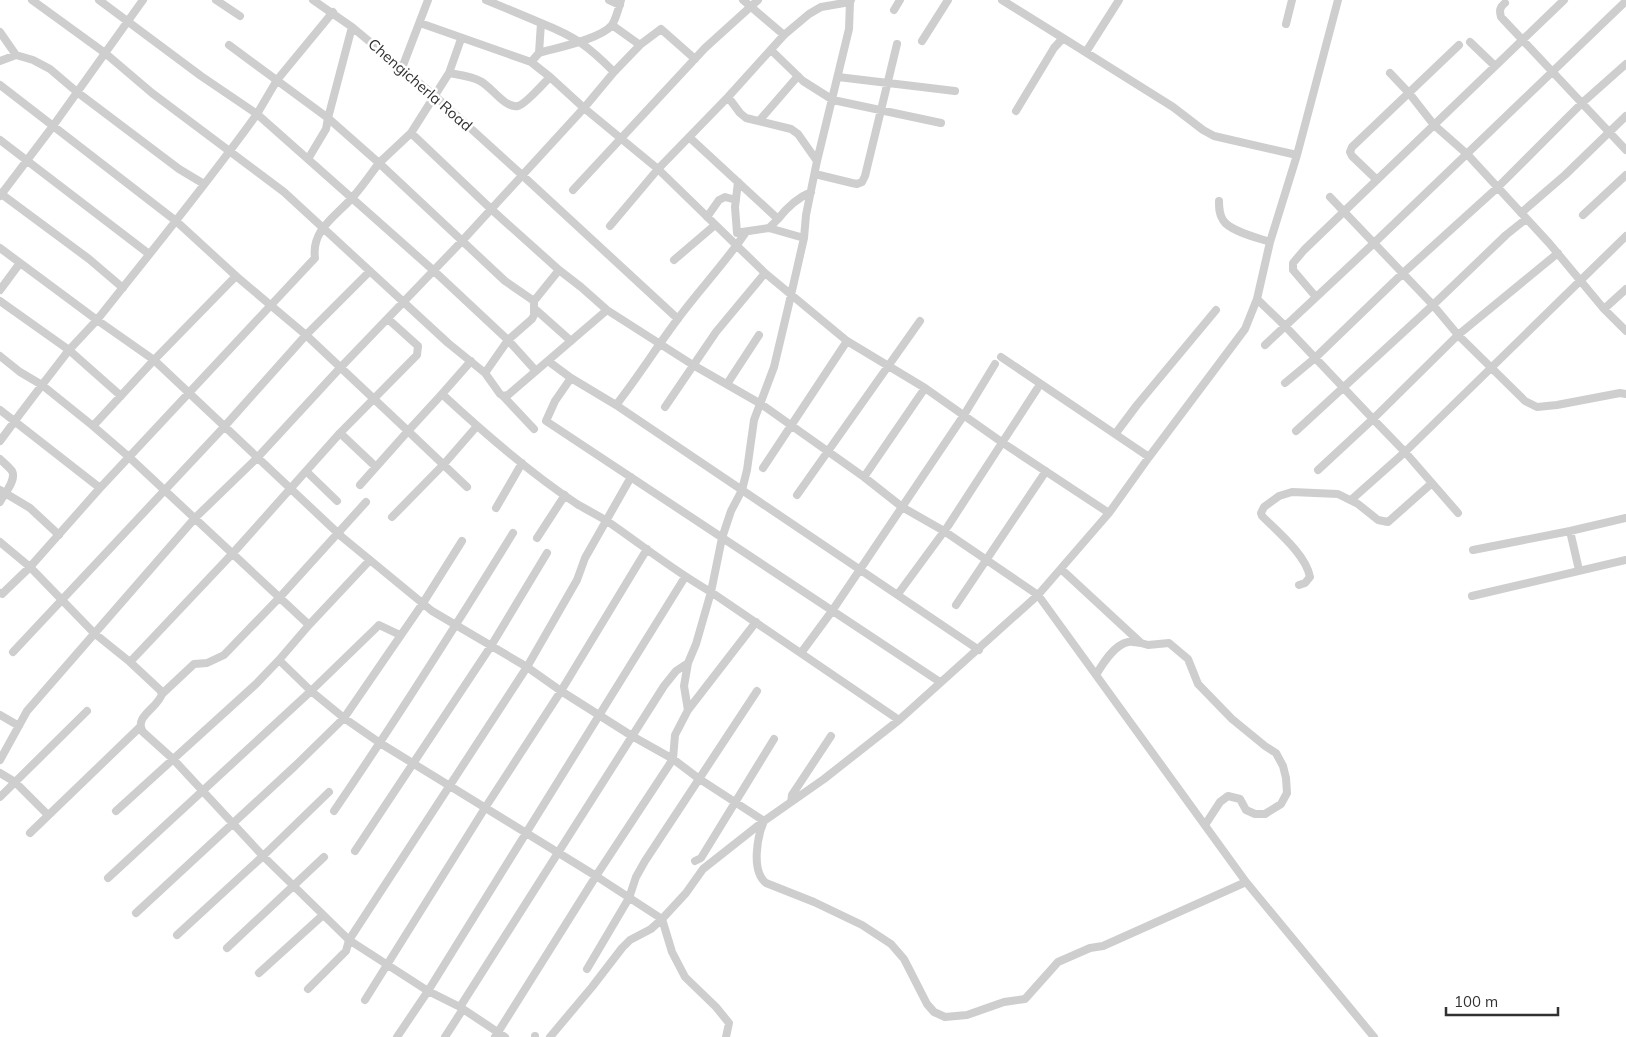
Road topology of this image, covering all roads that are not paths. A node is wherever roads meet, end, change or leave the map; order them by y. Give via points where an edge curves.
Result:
1 (32, 0) edge
2 (99, 0) edge
3 (143, 0) edge
4 (216, 0) edge
5 (313, 0) edge
6 (428, 0) edge
7 (486, 0) edge
8 (609, 0) edge
9 (743, 0) edge
10 (758, 0) edge
11 (900, 0) edge
12 (948, 0) edge
13 (1002, 0) edge
14 (1119, 0) edge
15 (1292, 0) edge
16 (1338, 0) edge
17 (851, 1) edge
18 (1626, 1) edge
19 (620, 2) edge
20 (1558, 2) edge
21 (1505, 3) dead end
22 (752, 8) junction
23 (894, 10) dead end
24 (332, 12) junction
25 (240, 16) dead end
26 (128, 21) junction
27 (420, 23) junction
28 (541, 23) junction
29 (612, 24) junction
30 (1286, 24) dead end
31 (352, 27) junction
32 (0, 32) edge
33 (784, 35) junction
34 (461, 38) junction
35 (1063, 38) junction
36 (1523, 39) junction
37 (580, 41) junction
38 (922, 41) dead end
39 (1470, 42) dead end
40 (896, 44) dead end
41 (229, 45) dead end
42 (640, 45) junction
43 (1459, 45) dead end
44 (771, 50) junction
45 (1086, 52) junction
46 (105, 53) junction
47 (539, 53) junction
48 (16, 55) junction
49 (695, 58) junction
50 (0, 61) edge
51 (531, 62) junction
52 (1626, 64) edge
53 (1495, 66) junction
54 (402, 68) junction
55 (1553, 71) junction
56 (614, 72) junction
57 (450, 73) junction
58 (1390, 73) dead end
59 (798, 76) junction
60 (550, 77) junction
61 (838, 77) junction
62 (277, 80) junction
63 (887, 83) junction
64 (0, 85) edge
65 (955, 91) dead end
66 (77, 92) junction
67 (1410, 93) junction
68 (435, 96) junction
69 (728, 97) junction
70 (833, 100) junction
71 (1582, 103) junction
72 (584, 108) junction
73 (880, 110) junction
74 (1016, 111) dead end
75 (257, 114) junction
76 (1626, 116) edge
77 (328, 118) junction
78 (759, 121) junction
79 (941, 123) dead end
80 (1434, 125) junction
81 (52, 126) junction
82 (1608, 132) junction
83 (411, 133) junction
84 (689, 137) junction
85 (622, 139) junction
86 (0, 140) edge
87 (1626, 150) edge
88 (230, 151) junction
89 (1297, 154) junction
90 (1467, 154) junction
91 (308, 159) junction
92 (26, 161) junction
93 (817, 161) junction
94 (379, 164) junction
95 (658, 169) junction
96 (815, 174) junction
97 (522, 175) junction
98 (1626, 175) edge
99 (1377, 180) junction
100 (738, 182) junction
101 (204, 184) junction
102 (1497, 188) junction
103 (572, 190) dead end
104 (811, 192) junction
105 (0, 194) edge
106 (1330, 197) dead end
107 (352, 198) junction
108 (736, 200) junction
109 (1219, 201) dead end
110 (491, 209) junction
111 (1344, 211) junction
112 (1583, 215) dead end
113 (1524, 216) junction
114 (707, 217) junction
115 (778, 219) junction
116 (176, 222) junction
117 (715, 225) junction
118 (610, 226) dead end
119 (323, 227) junction
120 (769, 228) junction
121 (746, 232) junction
122 (737, 233) junction
123 (725, 234) junction
124 (1626, 236) edge
125 (804, 238) junction
126 (462, 241) junction
127 (1270, 242) junction
128 (1373, 244) junction
129 (737, 246) junction
130 (0, 248) edge
131 (149, 254) junction
132 (1558, 254) junction
133 (674, 260) dead end
134 (20, 262) junction
135 (434, 270) junction
136 (560, 270) junction
137 (370, 271) junction
138 (765, 273) junction
139 (1402, 274) junction
140 (236, 276) junction
141 (1581, 280) junction
142 (123, 288) junction
143 (1626, 289) edge
144 (0, 290) edge
145 (790, 296) junction
146 (1316, 297) junction
147 (1257, 299) junction
148 (0, 301) edge
149 (403, 302) junction
150 (270, 305) junction
151 (534, 305) junction
152 (1433, 305) junction
153 (1604, 309) junction
154 (607, 310) junction
155 (1216, 310) dead end
156 (388, 319) junction
157 (96, 320) junction
158 (678, 320) junction
159 (920, 321) dead end
160 (1285, 326) junction
161 (1626, 331) edge
162 (306, 335) junction
163 (759, 335) dead end
164 (1458, 335) junction
165 (508, 340) junction
166 (571, 341) junction
167 (847, 341) junction
168 (661, 344) junction
169 (1265, 345) dead end
170 (69, 350) junction
171 (0, 356) edge
172 (1002, 357) dead end
173 (1315, 358) junction
174 (154, 360) junction
175 (548, 360) junction
176 (471, 361) junction
177 (995, 364) dead end
178 (693, 365) junction
179 (887, 366) junction
180 (340, 368) junction
181 (1491, 368) junction
182 (536, 371) junction
183 (485, 372) junction
184 (571, 378) junction
185 (1286, 383) dead end
186 (727, 384) junction
187 (42, 385) junction
188 (925, 388) junction
189 (1343, 388) junction
190 (1037, 390) dead end
191 (189, 393) junction
192 (442, 394) junction
193 (1626, 394) edge
194 (121, 396) junction
195 (504, 396) junction
196 (373, 399) junction
197 (761, 404) junction
198 (616, 405) junction
199 (665, 407) dead end
200 (0, 410) edge
201 (964, 414) junction
202 (1373, 419) junction
203 (15, 421) junction
204 (93, 426) junction
205 (477, 426) junction
206 (792, 426) junction
207 (224, 427) junction
208 (534, 429) dead end
209 (408, 431) junction
210 (1296, 431) dead end
211 (340, 433) junction
212 (1116, 433) junction
213 (0, 442) edge
214 (1003, 443) junction
215 (828, 450) junction
216 (1405, 452) junction
217 (130, 457) junction
218 (1149, 457) junction
219 (258, 458) junction
220 (0, 459) edge
221 (522, 463) junction
222 (444, 464) junction
223 (376, 467) junction
224 (763, 468) dead end
225 (1318, 470) dead end
226 (306, 471) junction
227 (1046, 471) junction
228 (864, 476) junction
229 (631, 477) junction
230 (1432, 483) junction
231 (360, 485) dead end
232 (466, 487) dead end
233 (100, 488) junction
234 (290, 489) junction
235 (165, 490) junction
236 (742, 490) junction
237 (3, 491) edge
238 (797, 494) dead end
239 (565, 495) junction
240 (1351, 500) junction
241 (337, 501) dead end
242 (0, 502) edge
243 (366, 502) dead end
244 (902, 507) junction
245 (496, 508) dead end
246 (1109, 513) junction
247 (1458, 513) dead end
248 (392, 517) dead end
249 (195, 518) junction
250 (1626, 518) edge
251 (605, 520) junction
252 (944, 531) junction
253 (1570, 531) junction
254 (513, 533) dead end
255 (338, 534) junction
256 (59, 535) junction
257 (537, 538) dead end
258 (722, 538) junction
259 (462, 541) dead end
260 (0, 542) edge
261 (647, 549) junction
262 (1473, 550) dead end
263 (233, 553) junction
264 (547, 554) dead end
265 (986, 559) junction
266 (370, 560) junction
267 (1626, 560) edge
268 (30, 567) junction
269 (860, 568) junction
270 (1061, 568) junction
271 (1579, 570) junction
272 (685, 577) junction
273 (1300, 585) dead end
274 (711, 592) junction
275 (1, 594) edge
276 (898, 594) junction
277 (1038, 595) junction
278 (1472, 596) dead end
279 (280, 597) junction
280 (61, 599) junction
281 (423, 603) junction
282 (956, 605) dead end
283 (832, 611) junction
284 (756, 622) junction
285 (309, 624) junction
286 (456, 626) junction
287 (94, 633) junction
288 (400, 635) junction
289 (1141, 643) junction
290 (491, 646) junction
291 (979, 650) junction
292 (14, 652) dead end
293 (801, 653) junction
294 (280, 660) junction
295 (130, 662) junction
296 (688, 663) junction
297 (527, 666) junction
298 (1096, 675) junction
299 (940, 682) junction
300 (311, 691) junction
301 (561, 691) junction
302 (757, 691) dead end
303 (162, 694) junction
304 (688, 710) junction
305 (87, 711) dead end
306 (0, 714) edge
307 (600, 715) junction
308 (344, 718) junction
309 (899, 720) junction
310 (18, 726) junction
311 (140, 727) junction
312 (632, 736) junction
313 (831, 736) dead end
314 (774, 739) dead end
315 (380, 744) junction
316 (173, 759) junction
317 (672, 759) junction
318 (0, 760) edge
319 (413, 765) junction
320 (0, 773) edge
321 (698, 778) junction
322 (15, 782) junction
323 (449, 785) junction
324 (202, 791) junction
325 (329, 792) dead end
326 (0, 797) edge
327 (735, 802) junction
328 (792, 802) junction
329 (485, 808) junction
330 (116, 811) dead end
331 (334, 811) dead end
332 (48, 815) junction
333 (764, 821) junction
334 (233, 824) junction
335 (1205, 825) junction
336 (30, 833) dead end
337 (526, 834) junction
338 (355, 851) dead end
339 (558, 852) junction
340 (262, 856) junction
341 (324, 856) dead end
342 (695, 861) dead end
343 (596, 876) junction
344 (108, 878) dead end
345 (1246, 882) junction
346 (292, 885) junction
347 (629, 898) junction
348 (136, 913) dead end
349 (323, 915) junction
350 (662, 919) junction
351 (177, 935) dead end
352 (349, 940) junction
353 (227, 948) dead end
354 (387, 965) junction
355 (587, 969) dead end
356 (259, 973) dead end
357 (308, 988) dead end
358 (428, 992) junction
359 (365, 1000) dead end
360 (462, 1008) junction
361 (499, 1035) edge
362 (397, 1037) edge
363 (445, 1037) edge
364 (550, 1037) edge
365 (726, 1037) edge
366 (1374, 1037) edge

1 - 46 street
2 - 26 street
3 - 26 street
4 - 25 street
5 - 24 street, Chengicherla Road
6 - 27 street
7 - 28 street
8 - 19 street
9 - 22 street
10 - 22 street
11 - 23 street
12 - 38 street
13 - 35 street
14 - 45 street
15 - 30 street
16 - 89 street
17 - 33 street via 821,7
17 - 61 street via 849,29
18 - 55 street
19 - 29 street
20 - 36 street
21 - 36 street via 1500,11 1501,17
22 - 33 street
22 - 49 street
24 - 31 street, Chengicherla Road
24 - 62 street
26 - 46 street
26 - 75 street
27 - 34 street
27 - 54 street
28 - 37 street
28 - 47 street
29 - 37 street
29 - 42 street
31 - 54 street, Chengicherla Road
31 - 77 street
32 - 48 street
33 - 44 street
34 - 51 street
34 - 57 street
35 - 45 street
35 - 74 street
36 - 53 street
36 - 55 street
37 - 47 street
37 - 56 street
39 - 53 street
40 - 63 street
41 - 62 street
42 - 49 street via 661,29
42 - 56 street
43 - 67 street
44 - 59 street
44 - 69 street
45 - 89 street via 1214,136
46 - 66 street
46 - 88 street
47 - 51 street
48 - 50 street
48 - 66 street via 42,64
49 - 85 street
51 - 60 street
52 - 71 street
53 - 80 street
54 - 68 street, Chengicherla Road
55 - 71 street
55 - 90 street
56 - 72 street
57 - 60 street via 479,80 511,106 517,107
57 - 68 street
58 - 67 street
59 - 70 street
59 - 78 street
60 - 72 street
61 - 63 street
61 - 70 street
62 - 75 street
62 - 77 street
63 - 65 street
63 - 73 street
64 - 81 street
66 - 81 street
66 - 101 street via 179,169
67 - 80 street
67 - 99 street via 1350,150 1352,156
68 - 83 street
68 - 97 street, Chengicherla Road
69 - 78 street via 746,118
69 - 84 street
70 - 73 street
70 - 93 street
71 - 82 street
71 - 102 street
72 - 85 street
72 - 97 street
73 - 79 street
73 - 96 street via 862,182 857,184
75 - 88 street
75 - 91 street
76 - 82 street
77 - 91 street via 326,129
77 - 94 street
78 - 93 street via 791,129
80 - 90 street
80 - 99 street
81 - 92 street
81 - 116 street
82 - 87 street
82 - 113 street
83 - 94 street
83 - 110 street
84 - 95 street
84 - 100 street
85 - 95 street
85 - 103 street
86 - 92 street
88 - 101 street
88 - 119 street
89 - 127 street
90 - 102 street
90 - 128 street
91 - 107 street
92 - 105 street
92 - 131 street
93 - 96 street
94 - 107 street
94 - 126 street
95 - 114 street
95 - 118 street
96 - 104 street
97 - 110 street
97 - 158 street, Chengicherla Road
98 - 112 street
99 - 111 street
100 - 108 street
100 - 115 street
101 - 116 street
102 - 113 street
102 - 139 street
104 - 115 street via 798,197
104 - 125 street
105 - 142 street
106 - 111 street
107 - 119 street
107 - 135 street
108 - 114 street via 719,200
108 - 122 street
109 - 127 street via 1219,210 1228,226
110 - 126 street
110 - 136 street
111 - 128 street
111 - 146 street via 1304,250 1292,267
113 - 132 street
113 - 152 street
114 - 117 street
115 - 120 street
116 - 131 street
116 - 140 street
117 - 123 street
117 - 133 street
119 - 137 street
119 - 150 street via 313,249 315,258
120 - 121 street
120 - 125 street
121 - 122 street
121 - 129 street
122 - 123 street
123 - 129 street
124 - 141 street
125 - 145 street
126 - 135 street
126 - 151 street
127 - 147 street
128 - 139 street
128 - 146 street
129 - 138 street
129 - 158 street
130 - 134 street
131 - 142 street
132 - 141 street
132 - 164 street
134 - 144 street
134 - 157 street
135 - 149 street
135 - 165 street
136 - 151 street
136 - 154 street
137 - 149 street
137 - 162 street
138 - 145 street
138 - 178 street
139 - 152 street
139 - 173 street
140 - 150 street
140 - 174 street
141 - 153 street
141 - 181 street
142 - 157 street
143 - 153 street
145 - 167 street
145 - 197 street via 774,367
146 - 160 street
147 - 160 street
147 - 218 street via 1245,329
148 - 170 street
149 - 156 street
149 - 176 street
150 - 162 street
150 - 191 street
151 - 165 street via 534,315 529,324
151 - 166 street
152 - 164 street
152 - 189 street
153 - 161 street
154 - 166 street
154 - 168 street
155 - 212 street
156 - 180 street
156 - 196 street via 418,346 418,351
157 - 170 street
157 - 174 street
158 - 168 street
159 - 179 street
160 - 169 street
160 - 173 street
162 - 180 street
162 - 207 street
163 - 186 street
164 - 181 street
164 - 202 street
165 - 182 street
165 - 183 street
166 - 175 street
167 - 179 street
167 - 206 street
168 - 178 street
168 - 198 street
170 - 187 street
170 - 194 street
171 - 187 street
172 - 212 street
173 - 185 street
173 - 189 street
174 - 191 street
174 - 194 street
175 - 182 street
175 - 184 street
176 - 183 street
176 - 192 street
177 - 201 street
178 - 186 street
178 - 199 street
179 - 188 street
179 - 215 street
180 - 196 street
180 - 219 street
181 - 193 street via 1526,402 1537,407
181 - 216 street
182 - 195 street
183 - 195 street
184 - 198 street
184 - 229 street via 555,400 546,422
186 - 197 street
187 - 203 street
187 - 204 street
188 - 201 street
188 - 228 street
189 - 202 street
189 - 210 street
190 - 214 street
191 - 207 street
191 - 217 street
192 - 205 street
192 - 209 street
194 - 204 street
195 - 208 street
196 - 209 street
196 - 211 street
197 - 206 street
197 - 236 street via 754,420
198 - 236 street
200 - 203 street
201 - 214 street
201 - 244 street
202 - 216 street
202 - 225 street
203 - 213 street
203 - 233 street
204 - 217 street
205 - 221 street
205 - 222 street
206 - 215 street
206 - 224 street
207 - 219 street
207 - 235 street
209 - 222 street
209 - 223 street
211 - 223 street
211 - 226 street
212 - 218 street
214 - 227 street
214 - 252 street
215 - 228 street
215 - 238 street
216 - 230 street
216 - 240 street
217 - 233 street
217 - 235 street
218 - 246 street
219 - 234 street
219 - 249 street
220 - 237 street via 13,475
221 - 239 street
221 - 245 street
222 - 232 street
222 - 248 street
223 - 231 street
226 - 234 street
226 - 241 street
227 - 246 street
227 - 265 street
228 - 244 street
229 - 251 street
229 - 258 street
230 - 240 street via 1388,522 1378,520
230 - 247 street
233 - 256 street
234 - 255 street
234 - 263 street
235 - 249 street
235 - 280 street
236 - 258 street
236 - 269 street
237 - 242 street
237 - 256 street via 30,508
239 - 251 street
239 - 257 street
240 - 273 street via 1338,494 1292,492 1279,496 1264,507 1262,516 1298,552 1309,573 1310,577
243 - 255 street
244 - 252 street
244 - 269 street
246 - 270 street
249 - 263 street
249 - 287 street
250 - 253 street
251 - 261 street
251 - 297 street via 577,580
252 - 265 street
252 - 276 street
253 - 262 street
253 - 271 street
254 - 286 street
255 - 266 street
255 - 279 street
256 - 268 street
258 - 274 street
258 - 283 street
259 - 281 street
260 - 268 street
261 - 272 street
261 - 301 street
263 - 279 street
263 - 295 street
264 - 290 street
265 - 277 street
265 - 282 street
266 - 281 street
266 - 285 street
267 - 271 street
268 - 275 street
268 - 280 street
269 - 276 street
269 - 283 street
270 - 277 street
270 - 289 street
271 - 278 street
272 - 274 street
272 - 307 street
274 - 284 street
274 - 296 street
276 - 291 street
277 - 291 street
277 - 298 street
279 - 285 street
279 - 303 street via 224,655 207,663 194,664
280 - 287 street
280 - 292 street
281 - 286 street
281 - 288 street
283 - 293 street
283 - 299 street
284 - 293 street
284 - 304 street
285 - 294 street
286 - 290 street
286 - 315 street
287 - 295 street
287 - 310 street via 27,711
288 - 300 street via 379,625
288 - 308 street
289 - 298 street via 1129,642 1117,648
289 - 335 street via 1169,643 1180,651 1188,659 1198,684 1232,719 1276,753 1283,766 1287,793 1281,804 1265,814 1254,814 1246,810 1240,799 1228,796 1220,802
290 - 297 street
290 - 319 street
291 - 299 street
293 - 309 street
294 - 300 street
294 - 316 street
295 - 303 street
296 - 304 street via 684,686
296 - 312 street via 676,671 664,686
297 - 301 street
297 - 323 street
298 - 335 street
299 - 309 street
300 - 308 street
300 - 324 street
301 - 307 street
301 - 329 street
302 - 321 street
303 - 311 street via 142,718
304 - 317 street via 675,735
305 - 322 street
306 - 310 street
307 - 312 street
307 - 337 street
308 - 315 street
308 - 334 street
309 - 328 street
310 - 318 street
311 - 316 street
311 - 332 street
312 - 317 street
312 - 339 street
313 - 328 street via 792,795
314 - 327 street
315 - 319 street
315 - 331 street
316 - 324 street
316 - 330 street
317 - 321 street
317 - 343 street
319 - 323 street
319 - 338 street
320 - 322 street
321 - 327 street
321 - 347 street via 645,861
322 - 326 street
322 - 332 street
323 - 329 street
323 - 352 street
324 - 334 street
324 - 344 street
325 - 340 street
327 - 333 street
327 - 342 street via 701,858
328 - 333 street
329 - 337 street
329 - 354 street
332 - 336 street
333 - 345 street via 757,849 761,879 862,925 892,944 904,959 927,1004 945,1017 967,1015 1004,1002 1025,999 1058,962 1103,946
333 - 350 street via 703,869
334 - 340 street
334 - 348 street
335 - 345 street
337 - 339 street
337 - 358 street
339 - 343 street
339 - 360 street
340 - 346 street
340 - 351 street
341 - 346 street
343 - 347 street
343 - 361 street
345 - 366 street
346 - 349 street
346 - 353 street
347 - 350 street
347 - 355 street
349 - 352 street
349 - 356 street
350 - 364 street via 630,940
350 - 365 street via 672,952 685,977 729,1023
352 - 354 street
352 - 357 street via 346,951
354 - 358 street
354 - 359 street
358 - 360 street
358 - 362 street
360 - 361 street
360 - 363 street

